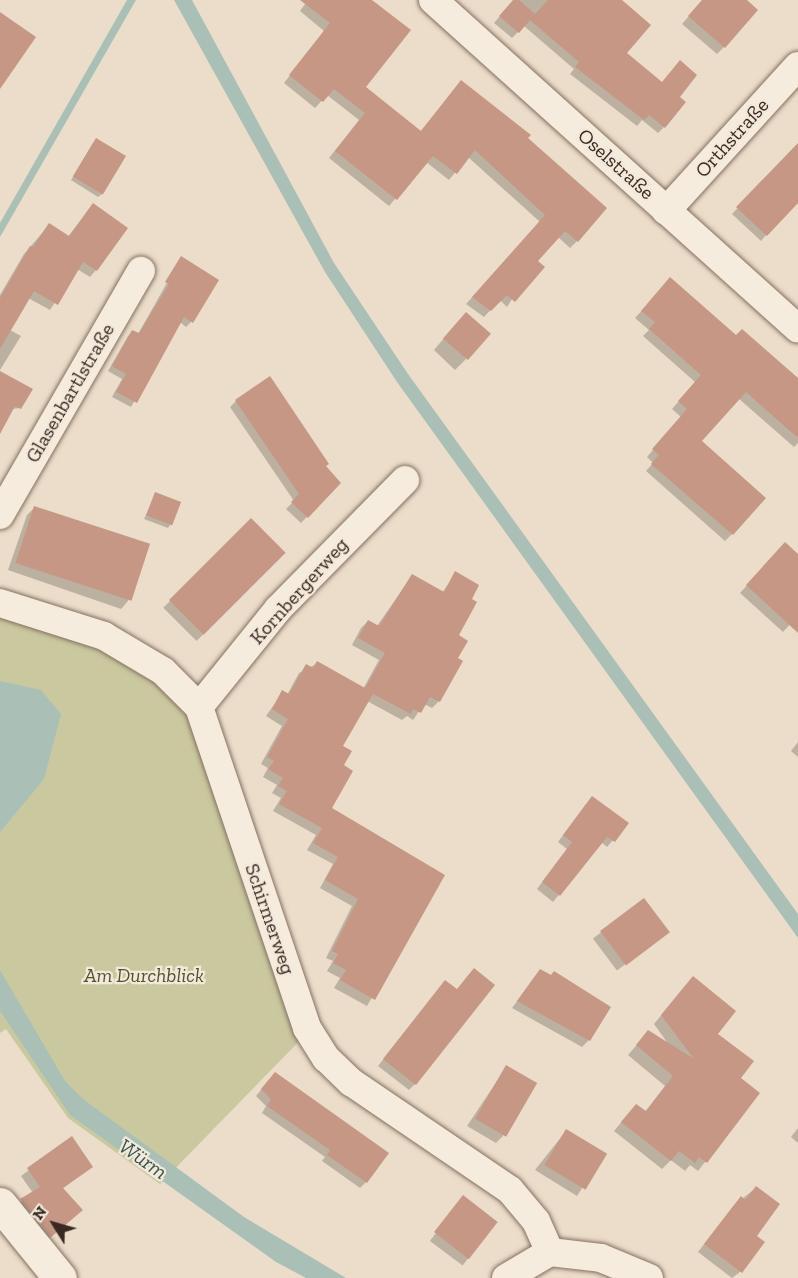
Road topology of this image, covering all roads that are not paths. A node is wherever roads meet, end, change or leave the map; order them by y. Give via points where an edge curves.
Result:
1 (433, 0) edge
2 (798, 66) edge
3 (666, 211) junction
4 (141, 271) dead end
5 (798, 329) edge
6 (405, 480) dead end
7 (0, 515) edge
8 (0, 603) edge
9 (199, 707) junction
10 (0, 1204) edge
11 (550, 1252) junction
12 (60, 1278) edge
13 (506, 1278) edge
14 (649, 1278) edge

1 - 3 street, Oselstraße
2 - 3 street, Orthstraße
3 - 5 street, Oselstraße
4 - 7 street, Glasenbartlstraße
6 - 9 street, Kornbergerweg via 278,609
8 - 9 street, Schirmerweg via 104,636 163,671
9 - 11 street, Schirmerweg via 307,1028 326,1058 351,1082 510,1190 537,1221
10 - 12 main road
11 - 13 street
11 - 14 street via 624,1264

